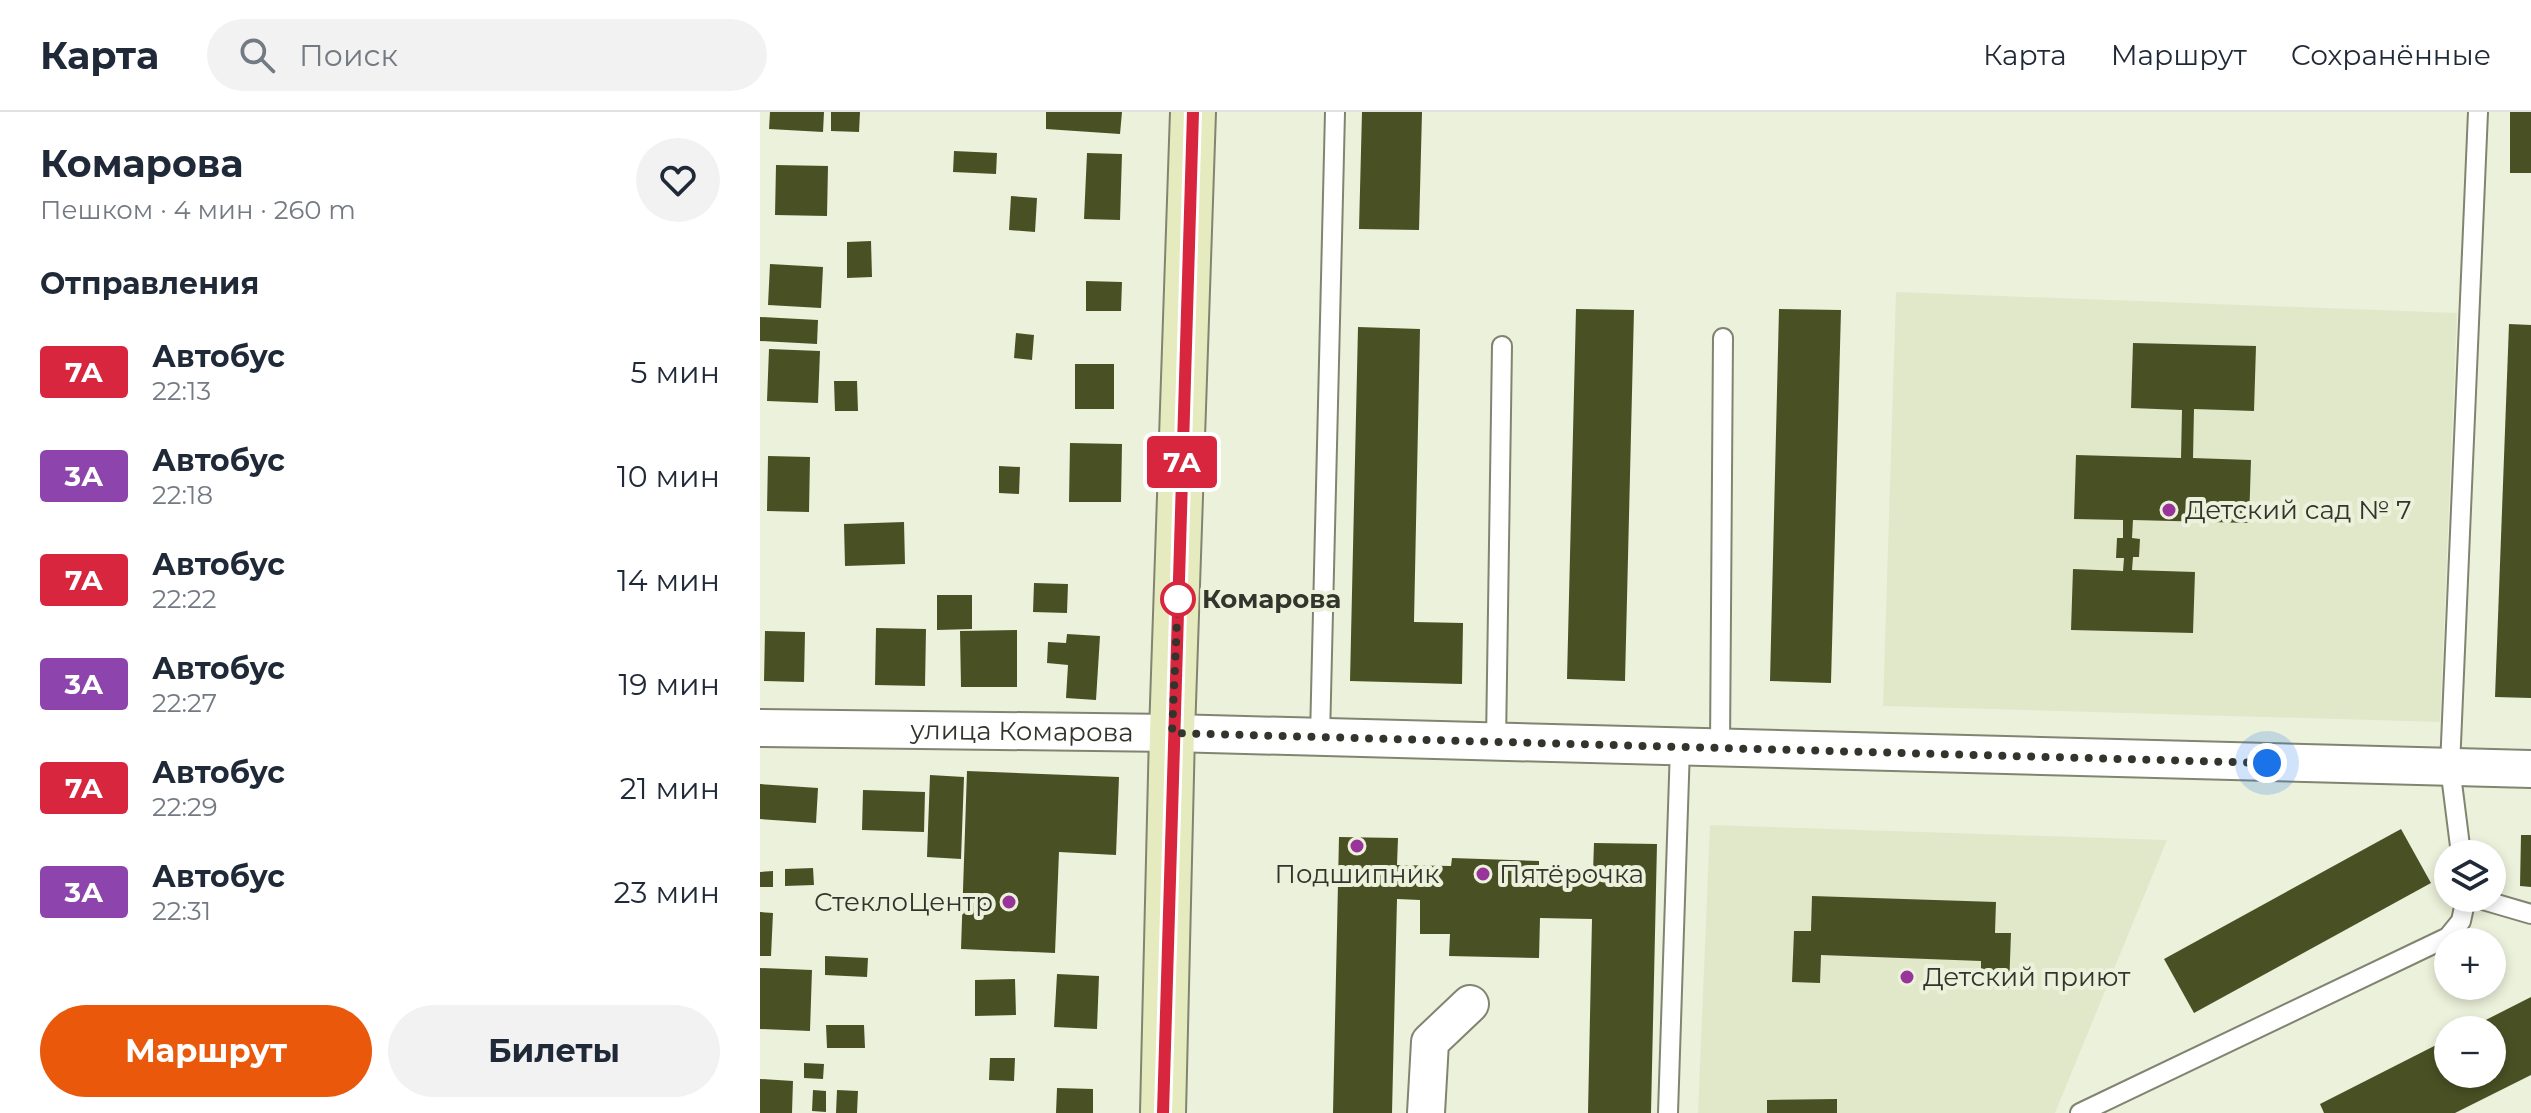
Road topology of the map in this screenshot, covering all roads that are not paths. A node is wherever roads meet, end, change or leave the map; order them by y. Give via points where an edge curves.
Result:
1 (1193, 112) edge
2 (1335, 112) edge
3 (2478, 112) edge
4 (1723, 338) dead end
5 (1502, 346) dead end
6 (760, 728) edge
7 (1172, 733) junction
8 (1320, 737) junction
9 (1496, 742) junction
10 (1680, 747) junction
11 (1720, 748) junction
12 (2450, 767) junction
13 (2531, 769) edge
14 (2459, 840) edge
15 (2506, 907) edge
16 (2463, 912) edge
17 (2531, 914) edge
18 (1470, 1004) dead end
19 (1163, 1113) edge
20 (1426, 1113) edge
21 (1668, 1113) edge
22 (2081, 1113) edge

1 - 7 main road
2 - 8 lane
3 - 12 lane
4 - 11 lane
5 - 9 lane
6 - 7 street, улица Комарова
7 - 8 street, улица Комарова
7 - 19 main road
8 - 9 street, улица Комарова
9 - 10 street, улица Комарова
10 - 11 street, улица Комарова
10 - 21 lane
11 - 12 street, улица Комарова
12 - 13 street, улица Комарова
12 - 14 lane
15 - 17 lane
16 - 22 lane via 2448,937
18 - 20 street via 1430,1042

